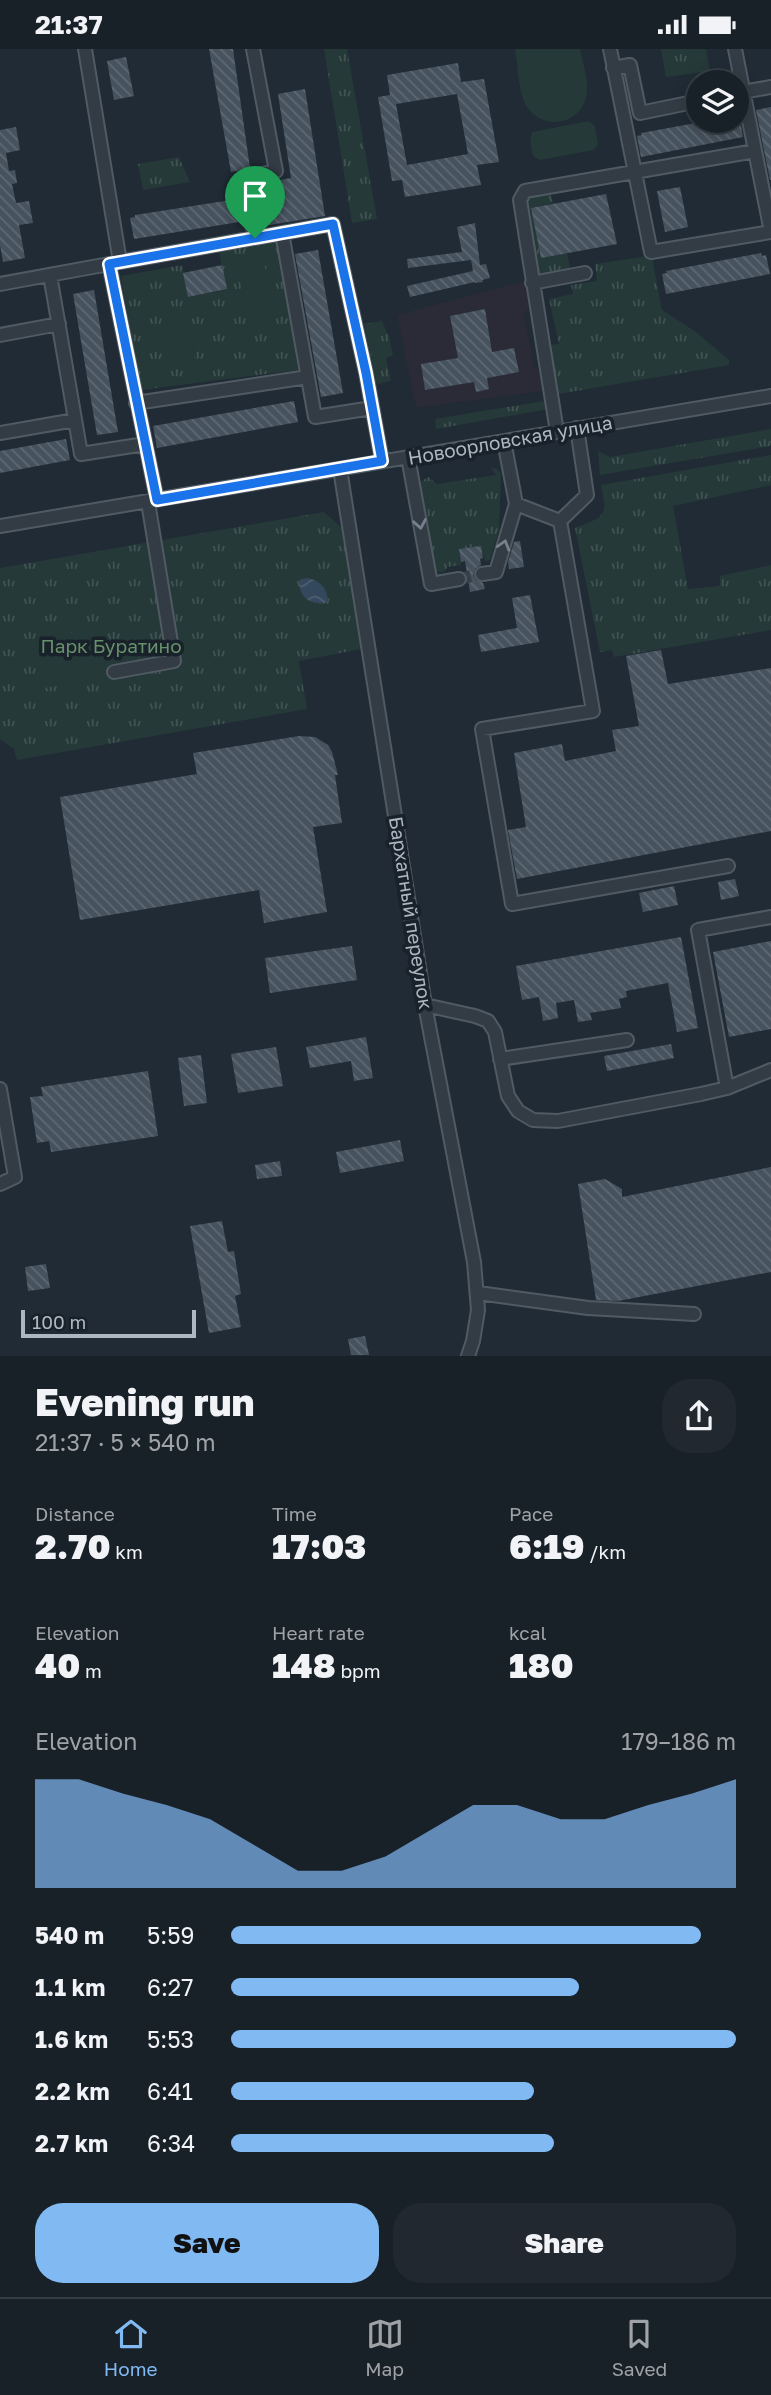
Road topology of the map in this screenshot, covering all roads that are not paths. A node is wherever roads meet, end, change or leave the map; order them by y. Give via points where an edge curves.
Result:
1 (85, 49) edge
2 (253, 49) edge
3 (610, 49) edge
4 (735, 49) edge
5 (613, 68) junction
6 (738, 70) edge
7 (771, 87) edge
8 (749, 91) edge
9 (686, 103) edge
10 (749, 126) edge
11 (755, 151) junction
12 (633, 172) junction
13 (771, 232) edge
14 (282, 233) junction
15 (255, 238) junction
16 (115, 263) junction
17 (585, 273) dead end
18 (50, 275) junction
19 (531, 283) junction
20 (0, 284) edge
21 (58, 324) junction
22 (0, 335) edge
23 (308, 377) junction
24 (771, 396) edge
25 (136, 403) junction
26 (372, 408) junction
27 (75, 420) junction
28 (577, 428) junction
29 (556, 432) junction
30 (0, 433) edge
31 (504, 441) junction
32 (145, 444) junction
33 (408, 457) junction
34 (382, 461) junction
35 (340, 469) junction
36 (153, 501) junction
37 (516, 504) junction
38 (560, 521) junction
39 (0, 526) edge
40 (482, 574) tunnel mouth
41 (459, 579) tunnel mouth
42 (114, 672) dead end
43 (727, 866) dead end
44 (771, 917) edge
45 (425, 1005) junction
46 (626, 1040) dead end
47 (500, 1059) junction
48 (771, 1070) edge
49 (727, 1088) junction
50 (0, 1089) edge
51 (0, 1184) edge
52 (478, 1293) junction
53 (694, 1314) dead end
54 (468, 1356) edge

1 - 16 street
2 - 15 street via 276,171 243,178
3 - 5 street
4 - 6 street
5 - 9 street via 630,65 640,113
5 - 12 street
7 - 8 street
10 - 11 street
11 - 12 street
11 - 13 street
12 - 13 street via 651,252
12 - 19 street via 525,191 520,200
14 - 15 street
14 - 23 street
14 - 26 street via 333,224
15 - 16 street
16 - 18 street
16 - 25 street
17 - 19 street
18 - 20 street
18 - 21 street
19 - 29 street
21 - 22 street
21 - 27 street
23 - 25 street
23 - 26 street via 315,417
24 - 28 street, Новоорловская улица
25 - 32 street
26 - 34 street
27 - 30 street
27 - 32 street via 81,454
28 - 29 street, Новоорловская улица
28 - 38 street via 587,495
29 - 31 street, Новоорловская улица
31 - 33 street, Новоорловская улица
31 - 37 street
32 - 36 street
33 - 34 street, Новоорловская улица
33 -> 41 street via 430,584
34 - 35 street, Новоорловская улица
35 - 36 street, Новоорловская улица
35 - 45 street, Бархатный переулок
36 - 39 street, Новоорловская улица
36 - 42 street via 174,661
37 - 38 street
40 -> 37 street via 496,572
38 - 43 street via 593,711 482,729 512,904
44 - 49 street via 698,930
45 - 47 street via 488,1021
45 - 52 street, Бархатный переулок
46 - 47 street
47 - 49 street via 508,1096 518,1111 533,1120 558,1121
48 - 49 street
50 - 51 street via 15,1177
52 - 53 street via 588,1308
52 - 54 street, Бархатный переулок

